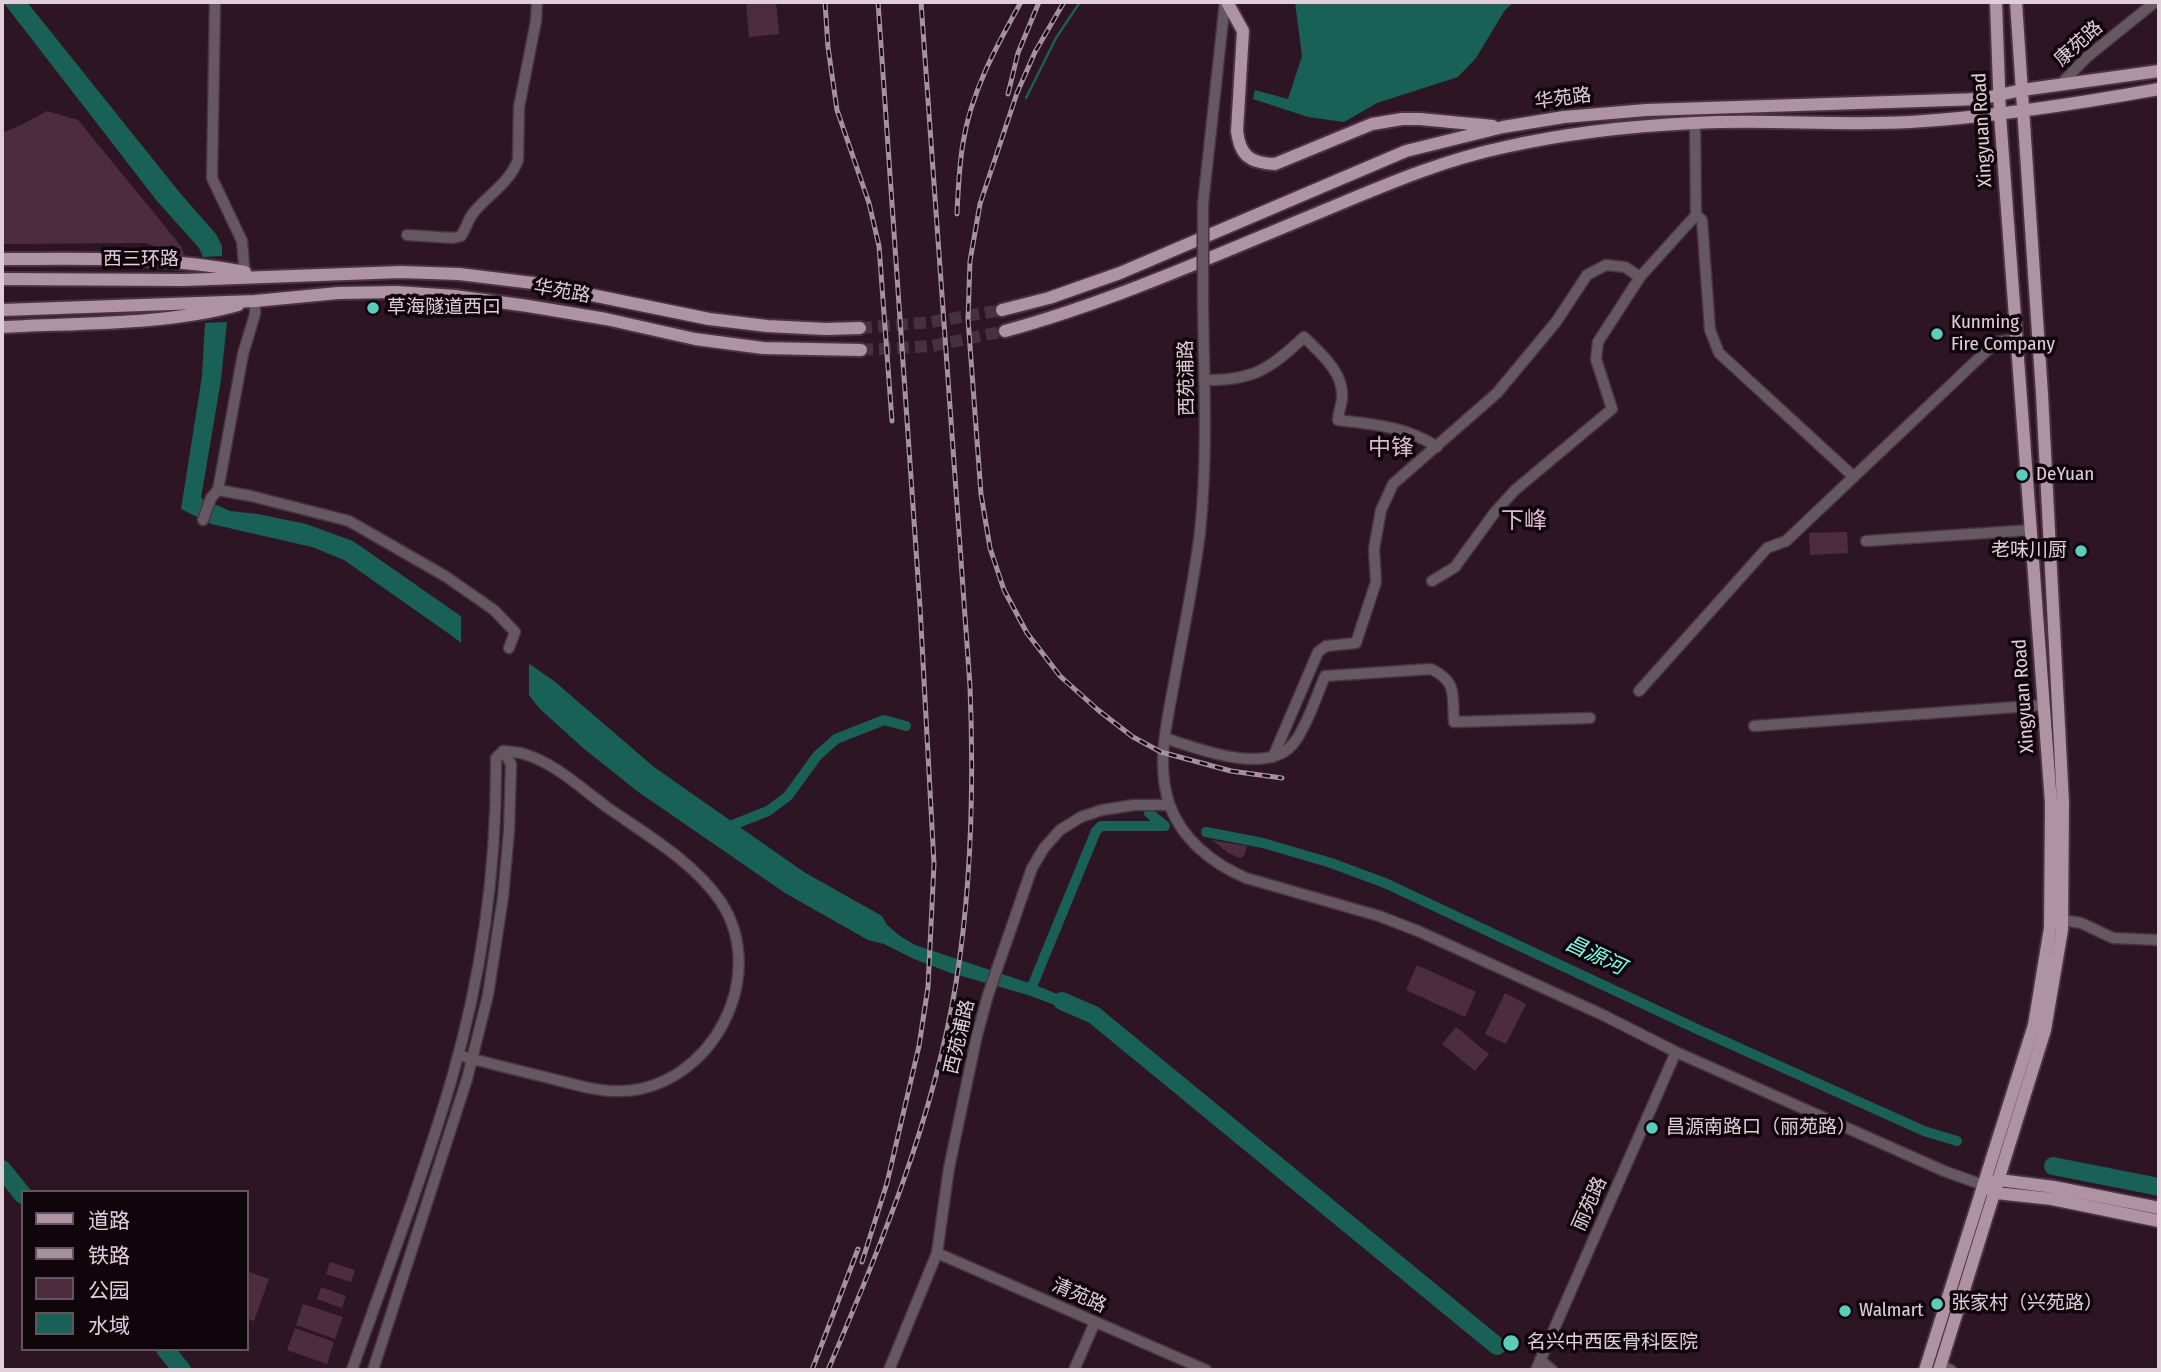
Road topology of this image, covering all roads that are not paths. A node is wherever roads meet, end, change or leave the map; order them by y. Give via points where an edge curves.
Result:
1 (215, 2) edge
2 (537, 2) edge
3 (1226, 2) edge
4 (1996, 2) edge
5 (2016, 2) edge
6 (2155, 2) edge
7 (2159, 71) edge
8 (2059, 85) junction
9 (2159, 89) edge
10 (2022, 90) junction
11 (2000, 94) junction
12 (2023, 111) junction
13 (2000, 115) junction
14 (1695, 123) junction
15 (1503, 127) junction
16 (1696, 215) junction
17 (407, 235) dead end
18 (2, 258) edge
19 (245, 275) junction
20 (1640, 277) junction
21 (2, 279) edge
22 (256, 301) junction
23 (2, 310) edge
24 (1002, 310) tunnel mouth
25 (2, 327) edge
26 (859, 328) tunnel mouth
27 (1005, 331) tunnel mouth
28 (2017, 339) junction
29 (861, 350) tunnel mouth
30 (1204, 380) junction
31 (1437, 447) junction
32 (1854, 477) junction
33 (214, 494) junction
34 (203, 520) dead end
35 (2031, 530) junction
36 (1866, 541) dead end
37 (1432, 581) dead end
38 (509, 648) dead end
39 (1639, 691) dead end
40 (2044, 705) junction
41 (1590, 718) dead end
42 (1754, 726) dead end
43 (1165, 738) junction
44 (503, 751) junction
45 (1273, 757) junction
46 (1169, 805) junction
47 (2062, 920) junction
48 (2159, 940) edge
49 (1676, 1052) junction
50 (458, 1055) junction
51 (472, 1059) junction
52 (1983, 1185) junction
53 (1997, 1186) junction
54 (2159, 1208) edge
55 (2159, 1221) edge
56 (937, 1253) junction
57 (1095, 1322) junction
58 (1538, 1365) edge
59 (1943, 1369) edge
60 (352, 1370) edge
61 (373, 1370) edge
62 (889, 1370) edge
63 (1074, 1370) edge
64 (1206, 1370) edge
65 (1552, 1370) edge
66 (1926, 1370) edge

1 - 19 street via 212,178 242,241
2 - 17 street via 519,107 515,168 472,214 461,236
3 - 15 main road via 1243,32 1239,145 1258,163 1275,164 1372,124 1402,119
3 - 30 street, 西苑浦路, bridge via 1203,204
4 - 11 main road, Xingyuan Road
5 - 10 main road, Xingyuan Road
6 - 8 street, 康苑路
7 - 8 main road, 华苑路
8 - 10 main road, 华苑路
9 - 12 main road, 华苑路
10 - 11 main road, 华苑路
10 - 12 main road, Xingyuan Road
11 - 13 main road, Xingyuan Road
11 - 15 main road, 华苑路 via 1908,103 1646,110
12 - 13 main road, 华苑路
12 - 47 main road, Xingyuan Road via 2062,791
13 - 14 main road, 华苑路 via 1908,122
13 - 28 main road, Xingyuan Road
14 - 16 street
14 - 27 main road, 华苑路 via 1567,134 1502,147 1412,174 1124,293
15 - 24 main road, 华苑路 via 1406,151 1120,273
16 - 20 street
16 - 32 street via 1702,220 1710,330 1719,353
18 - 19 main road via 146,260 219,267
19 - 21 main road, 西三环路 via 184,280
19 - 26 main road, 华苑路 via 459,274 533,283 709,320
20 - 31 street via 1625,267 1606,265 1587,275 1556,322 1497,393
20 - 37 street via 1598,342 1596,359 1612,409 1515,490 1455,567
22 - 23 main road
22 - 25 main road via 149,318
22 - 29 main road, 华苑路 via 338,293 455,296 695,339 763,348
22 - 33 street
28 - 32 street via 1996,342
28 - 35 main road, Xingyuan Road
30 - 31 street via 1248,377 1278,362 1304,337 1340,381 1338,420 1394,427
30 - 43 street, 西苑浦路 via 1204,490
31 - 45 street via 1393,484 1381,510 1374,549 1376,582 1356,643 1326,646 1318,652
32 - 39 street via 1786,541 1767,548
33 - 34 street
33 - 38 street via 251,496 349,521 494,610 515,632
35 - 36 street
35 - 40 main road, Xingyuan Road
40 - 42 street
40 - 52 main road, Xingyuan Road via 2052,803 2050,928 2034,1025
41 - 45 street via 1454,722 1451,683 1431,669 1325,676 1295,742
43 - 45 street via 1240,758
43 - 46 street, 西苑浦路 via 1161,752
44 - 50 street via 496,758 495,824 484,925
44 - 51 street via 511,764 507,864 494,963
44 - 51 street via 523,753 554,769 705,882 730,921 738,957 737,982 731,1008 709,1047 672,1076 649,1086 597,1090
46 - 49 street via 1198,848 1228,870 1418,931
46 - 56 street, 西苑浦路 via 1134,805 1081,817 1060,830 1032,868 977,1035 949,1168
47 - 48 street via 2113,938
47 - 53 main road, Xingyuan Road via 2045,1030
49 - 52 street
49 - 58 street, 丽苑路
50 - 51 street
50 - 60 street
51 - 61 street
52 - 53 main road
52 - 66 main road, Xingyuan Road
53 - 54 main road via 2054,1186
53 - 55 main road
53 - 59 main road, Xingyuan Road
56 - 57 street, 清苑路
56 - 62 street, 西苑浦路
57 - 63 street
57 - 64 street, 清苑路
58 - 65 street

